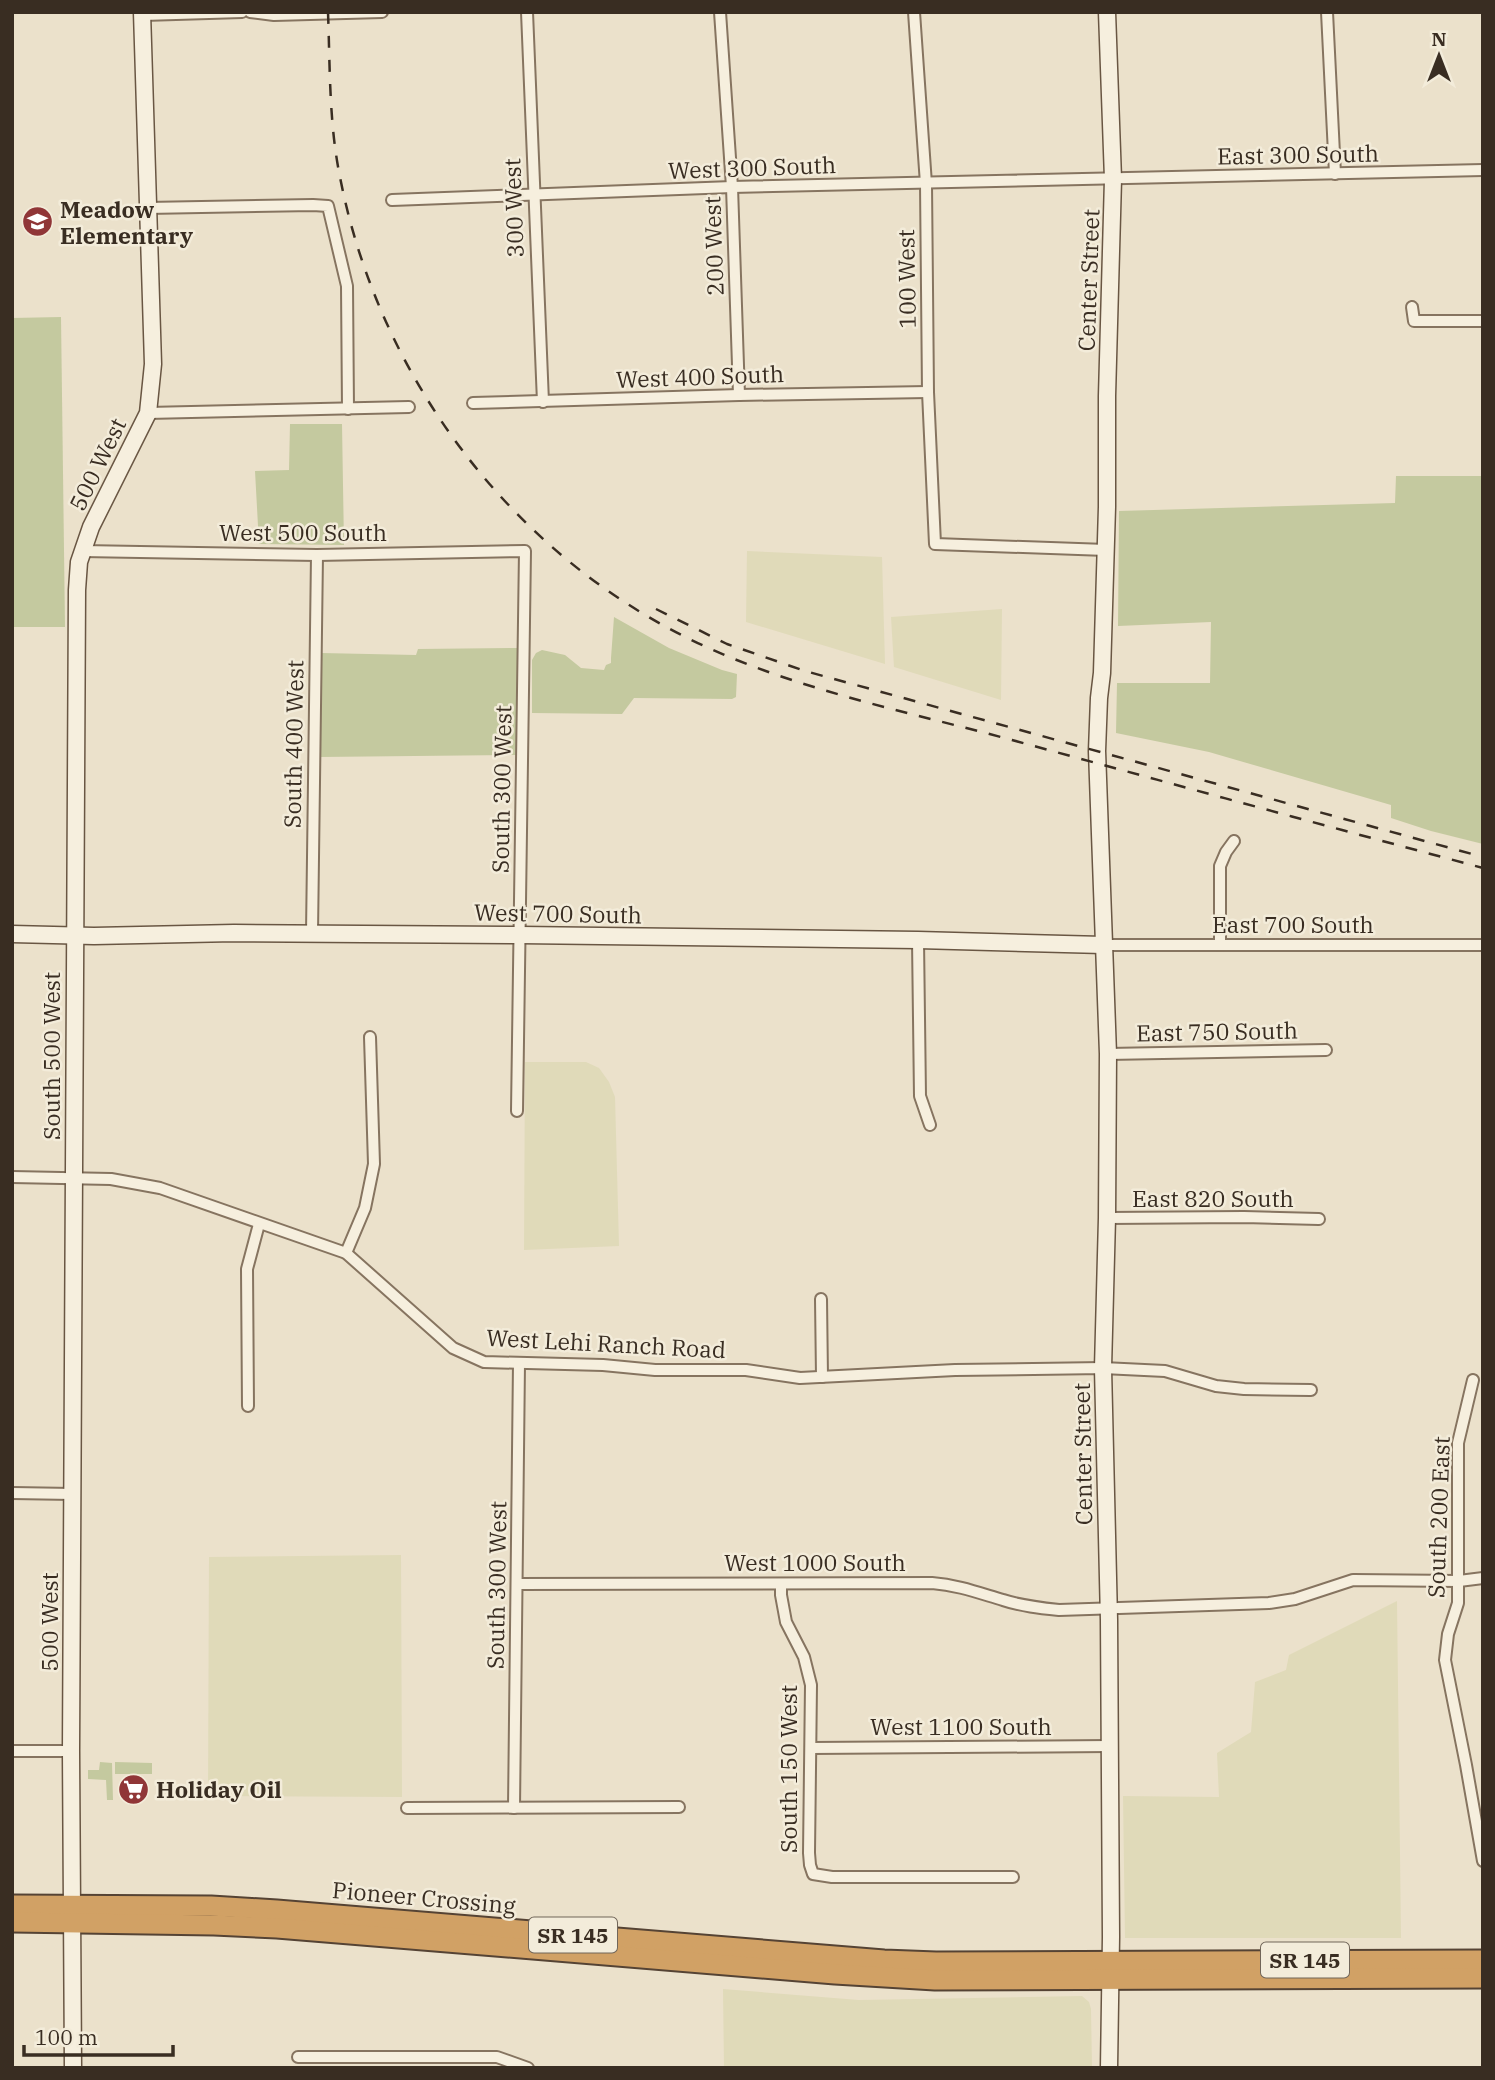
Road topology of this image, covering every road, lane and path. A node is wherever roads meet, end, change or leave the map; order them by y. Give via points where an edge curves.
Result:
1 (242, 12) edge
2 (250, 12) edge
3 (382, 12) edge
4 (527, 12) edge
5 (720, 12) edge
6 (914, 12) edge
7 (1107, 12) edge
8 (1327, 12) edge
9 (142, 13) edge
10 (1483, 170) edge
11 (1335, 174) junction
12 (1113, 179) junction
13 (926, 184) junction
14 (732, 187) junction
15 (533, 195) junction
16 (392, 200) dead end
17 (147, 208) junction
18 (1412, 307) dead end
19 (1483, 321) edge
20 (928, 392) junction
21 (739, 395) junction
22 (543, 402) junction
23 (473, 403) dead end
24 (409, 407) dead end
25 (348, 409) junction
26 (148, 413) junction
27 (1106, 550) junction
28 (82, 551) junction
29 (525, 551) joint
30 (317, 555) junction
31 (1234, 841) dead end
32 (312, 933) junction
33 (12, 934) edge
34 (74, 935) junction
35 (520, 935) junction
36 (919, 940) junction
37 (1103, 945) junction
38 (1220, 945) junction
39 (1483, 945) edge
40 (370, 1037) dead end
41 (1326, 1050) dead end
42 (1108, 1054) junction
43 (517, 1111) dead end
44 (930, 1125) dead end
45 (12, 1177) edge
46 (74, 1177) junction
47 (1107, 1218) junction
48 (1319, 1219) dead end
49 (259, 1224) junction
50 (346, 1253) junction
51 (821, 1299) dead end
52 (519, 1363) junction
53 (1103, 1368) junction
54 (822, 1377) junction
55 (1473, 1380) dead end
56 (1311, 1390) dead end
57 (248, 1406) dead end
58 (12, 1493) edge
59 (73, 1493) junction
60 (1483, 1578) edge
61 (1459, 1581) junction
62 (517, 1584) junction
63 (781, 1584) junction
64 (1109, 1608) junction
65 (1110, 1746) junction
66 (811, 1748) junction
67 (12, 1751) edge
68 (71, 1751) junction
69 (679, 1807) dead end
70 (407, 1808) dead end
71 (514, 1808) junction
72 (1483, 1861) edge
73 (1013, 1877) dead end
74 (12, 1905) edge
75 (73, 1913) junction
76 (12, 1922) edge
77 (1483, 1960) edge
78 (1111, 1970) junction
79 (1483, 1978) edge
80 (298, 2057) dead end
81 (350, 2063) edge
82 (73, 2068) edge
83 (527, 2068) edge
84 (1109, 2068) edge

1 - 9 street
2 - 3 street
4 - 15 street, 300 West
5 - 14 street, 200 West
6 - 13 street, 100 West
7 - 12 street, Center Street
8 - 11 street
9 - 17 street, 500 West
10 - 11 street, East 300 South
11 - 12 street, East 300 South
12 - 13 street, West 300 South
12 - 27 street, Center Street
13 - 14 street, West 300 South
13 - 20 street, 100 West
14 - 15 street, West 300 South
14 - 21 street, 200 West
15 - 16 street, West 300 South
15 - 22 street, 300 West
17 - 25 street via 328,206 347,286
17 - 26 street, 500 West via 153,364
18 - 19 street via 1414,321
20 - 21 street, West 400 South
20 - 27 street, 100 West via 935,544
21 - 22 street, West 400 South
22 - 23 street, West 400 South
24 - 25 street
25 - 26 street
26 - 28 street, 500 West
27 - 37 street, Center Street
28 - 30 street, West 500 South
28 - 34 street, 500 West via 77,590
29 - 30 street, West 500 South
29 - 35 street, South 300 West
30 - 32 street, South 400 West
31 - 38 street via 1220,866
32 - 34 street, West 700 South
32 - 35 street, West 700 South
33 - 34 street, West 700 South
34 - 46 street, South 500 West
35 - 36 street, West 700 South
35 - 43 street, South 300 West
36 - 37 street, West 700 South
36 - 44 street via 920,1096
37 - 38 street, East 700 South
37 - 42 street, Center Street
38 - 39 street, East 700 South
40 - 50 street via 374,1164 365,1208
41 - 42 street, East 750 South
42 - 47 street, Center Street
45 - 46 street, West Lehi Ranch Road
46 - 49 street, West Lehi Ranch Road via 160,1188
46 - 59 street, 500 West
47 - 48 street, East 820 South
47 - 53 street, Center Street
49 - 50 street, West Lehi Ranch Road
49 - 57 street via 247,1269
50 - 52 street, West Lehi Ranch Road via 453,1348 484,1362
51 - 54 street
52 - 54 street, West Lehi Ranch Road
52 - 62 street, South 300 West
53 - 54 street, West Lehi Ranch Road
53 - 56 street, West Lehi Ranch Road via 1166,1371 1244,1389
53 - 64 street, Center Street
55 - 61 street, South 200 East via 1458,1443
58 - 59 street
59 - 68 street, 500 West
60 - 61 street, West 1000 South
61 - 64 street, West 1000 South via 1353,1580 1269,1603
61 - 72 street, South 200 East via 1445,1660
62 - 63 street, West 1000 South
62 - 71 street, South 300 West
63 - 64 street, West 1000 South via 932,1583 1032,1607
63 - 66 street, South 150 West via 786,1622 804,1657 811,1685
64 - 65 street, Center Street
65 - 66 street, West 1100 South
65 - 78 street, Center Street
66 - 73 street, South 150 West via 809,1853 813,1874
67 - 68 street
68 - 75 street, 500 West
69 - 71 street
70 - 71 street
74 - 75 highway, Pioneer Crossing / SR 145
75 - 76 highway, Pioneer Crossing / SR 145
75 - 78 highway, Pioneer Crossing / SR 145 via 885,1978 935,1980
75 - 82 street, 500 West
77 - 78 highway, SR 145
78 - 79 highway, SR 145
78 - 84 street, Center Street
80 - 81 street
81 - 83 street via 497,2057

